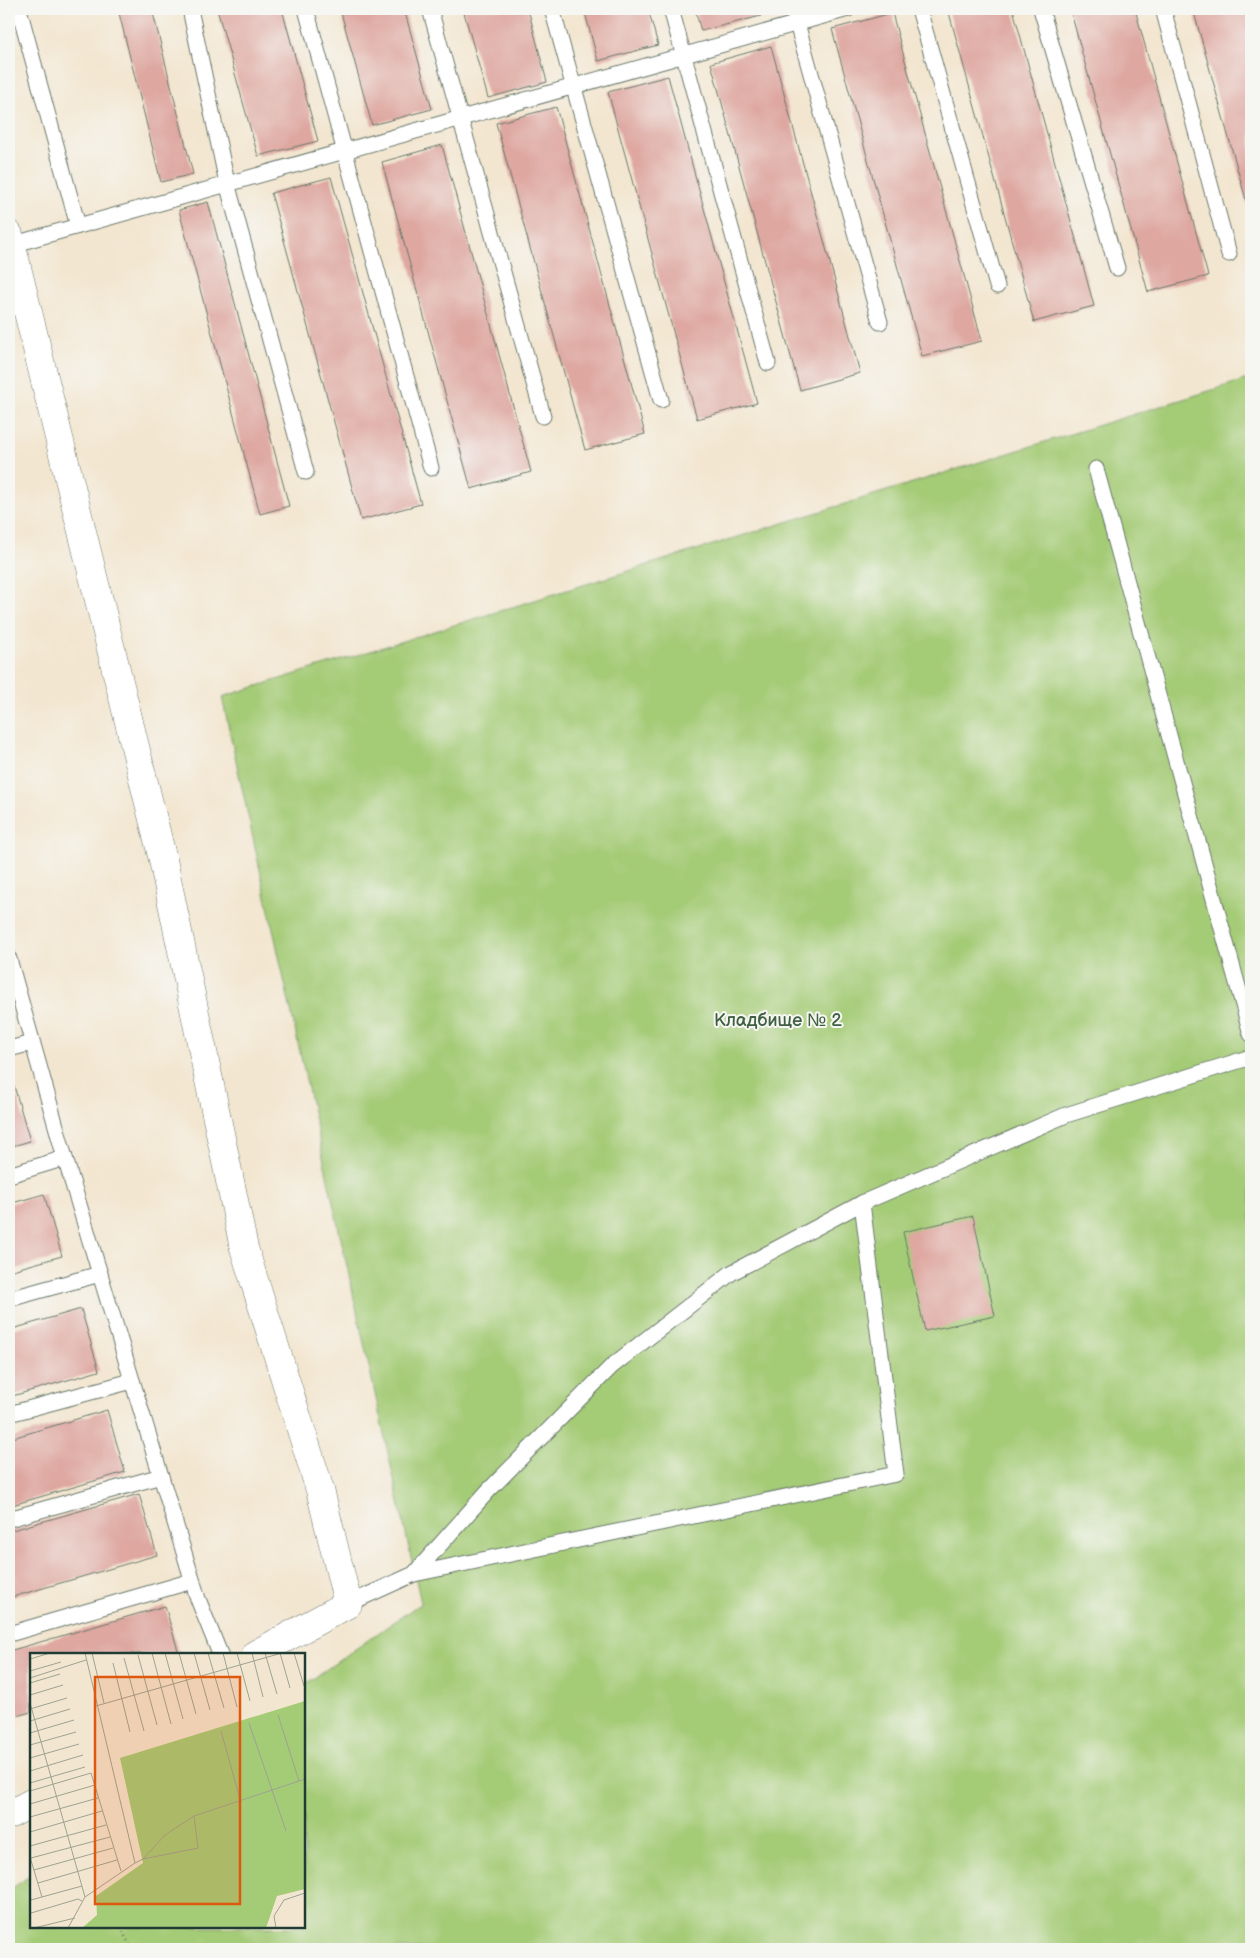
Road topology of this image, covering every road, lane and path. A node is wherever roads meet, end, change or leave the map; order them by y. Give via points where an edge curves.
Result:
1 (19, 9) edge
2 (190, 9) edge
3 (306, 9) edge
4 (430, 9) edge
5 (552, 9) edge
6 (671, 9) edge
7 (848, 9) edge
8 (919, 9) edge
9 (1040, 9) edge
10 (1163, 9) edge
11 (795, 16) edge
12 (683, 55) junction
13 (573, 86) junction
14 (459, 118) junction
15 (345, 151) junction
16 (227, 183) junction
17 (78, 226) junction
18 (10, 240) edge
19 (1229, 254) dead end
20 (1117, 268) dead end
21 (997, 286) dead end
22 (880, 322) dead end
23 (768, 363) dead end
24 (661, 400) dead end
25 (543, 416) dead end
26 (431, 468) dead end
27 (1096, 469) dead end
28 (306, 472) dead end
29 (9, 959) edge
30 (1251, 1034) edge
31 (32, 1042) junction
32 (9, 1049) edge
33 (1251, 1057) edge
34 (65, 1158) junction
35 (9, 1175) edge
36 (862, 1203) junction
37 (100, 1274) junction
38 (9, 1299) edge
39 (132, 1381) junction
40 (9, 1414) edge
41 (161, 1476) junction
42 (9, 1519) edge
43 (414, 1574) junction
44 (192, 1581) junction
45 (348, 1604) junction
46 (9, 1634) edge
47 (220, 1653) edge
48 (258, 1653) edge
49 (30, 1804) edge
50 (9, 1815) edge
51 (121, 1928) edge
52 (132, 1949) edge

1 - 17 lane
2 - 16 lane
3 - 15 lane
4 - 14 lane
5 - 13 lane
6 - 12 lane
7 - 11 lane
8 - 21 lane
9 - 20 lane
10 - 19 lane
11 - 12 lane
11 - 22 lane
12 - 13 lane
12 - 23 lane
13 - 14 lane
13 - 24 lane
14 - 15 lane
14 - 25 lane
15 - 16 lane
15 - 26 lane
16 - 17 lane
16 - 28 lane
17 - 18 lane
18 - 45 street via 163,860 244,1248 320,1490
27 - 30 lane
29 - 31 lane
31 - 32 lane
31 - 34 lane
33 - 36 lane via 1066,1115
34 - 35 lane
34 - 37 lane
36 - 43 lane via 731,1273 612,1366 488,1491
36 - 43 lane via 896,1474
37 - 38 lane
37 - 39 lane
39 - 40 lane
39 - 41 lane
41 - 42 lane
41 - 44 lane
43 - 45 lane
44 - 46 lane
44 - 47 lane
45 - 48 street
49 - 50 street
51 - 52 path

